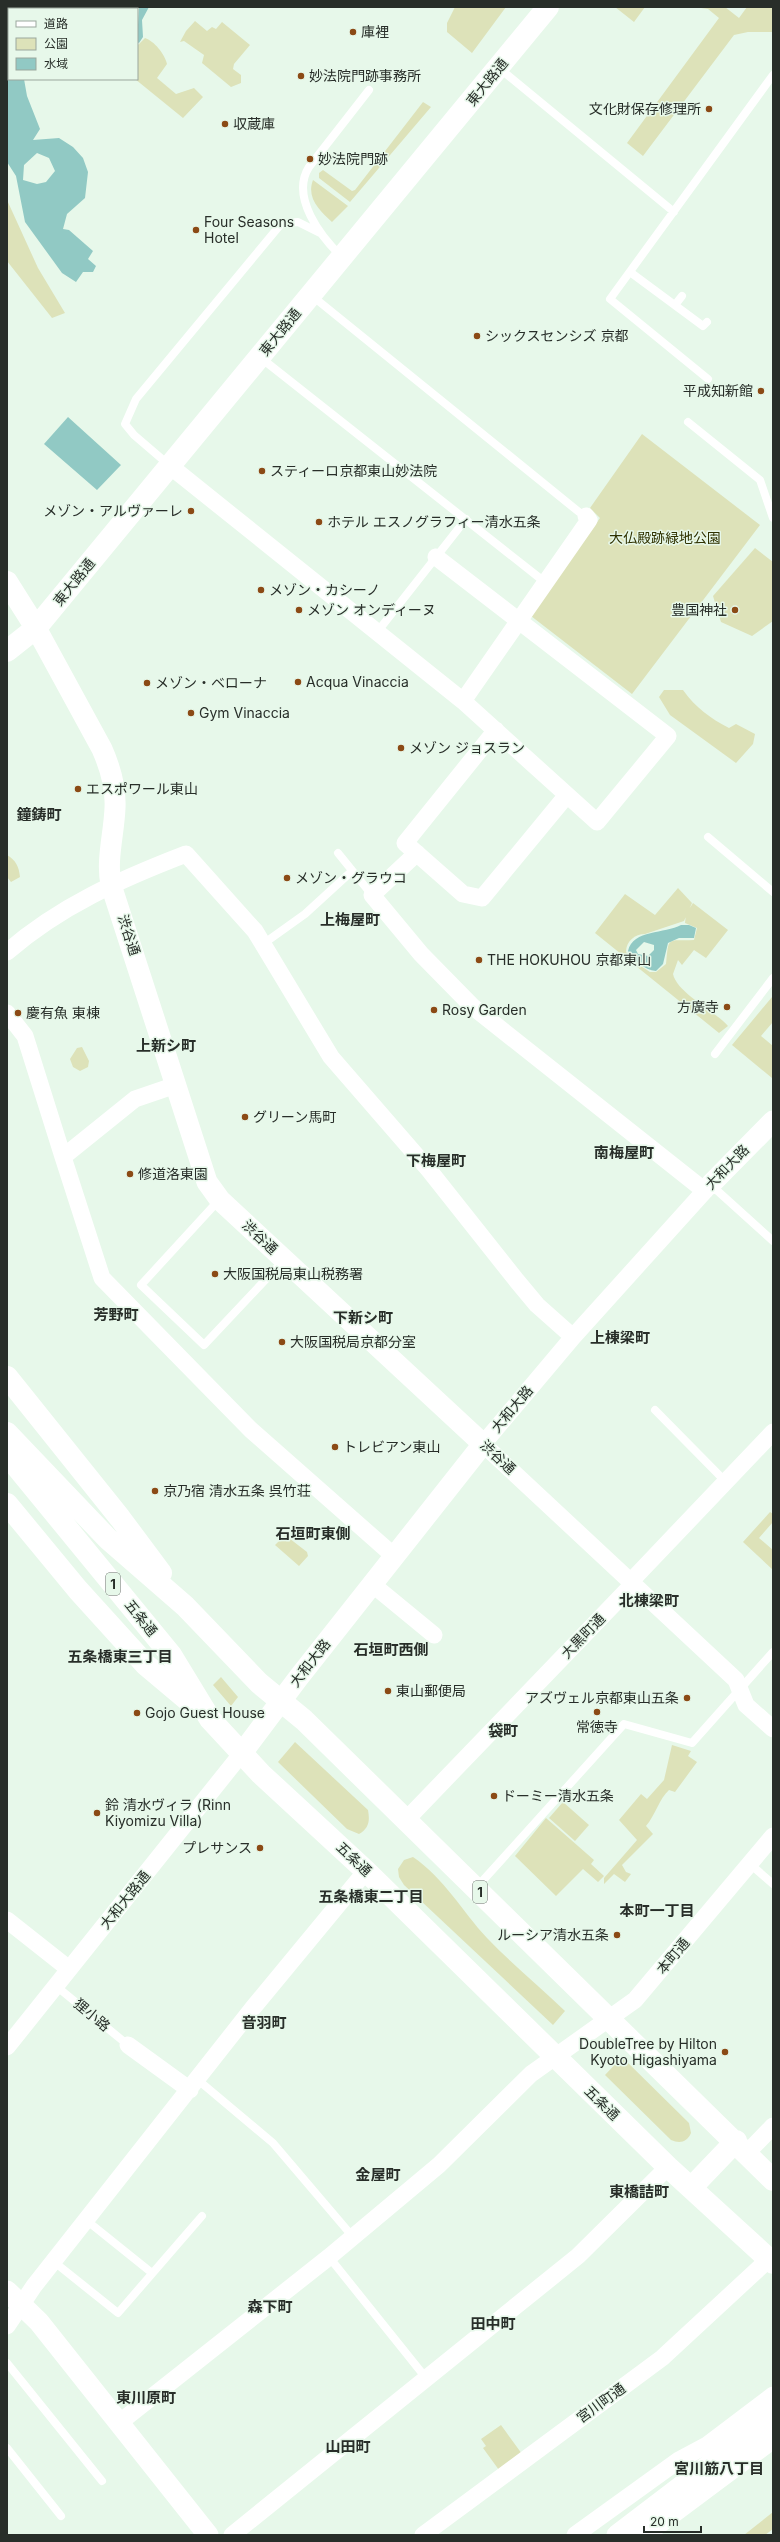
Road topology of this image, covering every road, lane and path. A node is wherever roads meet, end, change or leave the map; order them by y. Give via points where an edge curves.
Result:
1 (548, 7) edge
2 (499, 68) junction
3 (773, 75) edge
4 (369, 90) dead end
5 (674, 212) junction
6 (320, 233) junction
7 (342, 257) junction
8 (630, 272) junction
9 (311, 295) junction
10 (682, 296) dead end
11 (675, 305) junction
12 (707, 322) dead end
13 (260, 357) junction
14 (708, 379) dead end
15 (688, 422) dead end
16 (170, 466) junction
17 (583, 514) joint
18 (773, 518) edge
19 (466, 519) junction
20 (436, 556) junction
21 (7, 582) edge
22 (546, 583) junction
23 (520, 621) junction
24 (36, 628) junction
25 (378, 631) junction
26 (7, 651) edge
27 (463, 701) junction
28 (496, 730) junction
29 (567, 795) junction
30 (708, 837) dead end
31 (417, 853) junction
32 (338, 854) dead end
33 (352, 871) junction
34 (111, 885) junction
35 (773, 892) edge
36 (372, 895) junction
37 (263, 944) junction
38 (7, 952) edge
39 (773, 978) edge
40 (7, 1013) edge
41 (715, 1054) dead end
42 (176, 1085) junction
43 (773, 1121) edge
44 (63, 1157) junction
45 (708, 1188) junction
46 (220, 1200) junction
47 (773, 1241) edge
48 (285, 1259) junction
49 (573, 1338) junction
50 (7, 1376) edge
51 (655, 1410) dead end
52 (773, 1432) edge
53 (483, 1444) junction
54 (10, 1445) edge
55 (725, 1481) junction
56 (7, 1504) edge
57 (394, 1556) junction
58 (634, 1583) junction
59 (372, 1584) junction
60 (185, 1606) junction
61 (434, 1635) dead end
62 (773, 1652) edge
63 (740, 1689) junction
64 (281, 1701) junction
65 (210, 1719) junction
66 (773, 1730) edge
67 (242, 1754) junction
68 (406, 1820) junction
69 (773, 1836) edge
70 (750, 1864) junction
71 (366, 1871) junction
72 (773, 1884) edge
73 (476, 1888) junction
74 (7, 1920) edge
75 (69, 1969) junction
76 (56, 1986) junction
77 (608, 2019) junction
78 (128, 2045) joint
79 (7, 2047) edge
80 (556, 2058) junction
81 (194, 2085) junction
82 (773, 2126) edge
83 (742, 2147) junction
84 (668, 2167) junction
85 (773, 2180) edge
86 (691, 2188) junction
87 (202, 2216) dead end
88 (86, 2220) junction
89 (353, 2236) junction
90 (329, 2257) junction
91 (53, 2261) junction
92 (771, 2261) edge
93 (152, 2273) junction
94 (15, 2298) edge
95 (7, 2326) edge
96 (7, 2363) edge
97 (426, 2378) junction
98 (773, 2395) edge
99 (773, 2416) edge
100 (119, 2423) junction
101 (773, 2438) edge
102 (7, 2448) edge
103 (102, 2480) dead end
104 (61, 2516) dead end
105 (203, 2533) edge
106 (232, 2535) edge
107 (423, 2535) edge
108 (574, 2535) edge
109 (616, 2535) edge
110 (643, 2535) edge

1 - 2 main road, 東大路通
2 - 5 lane
2 - 7 main road, 東大路通
3 - 5 lane
4 - 6 lane via 305,172 307,204
5 - 8 lane
6 - 7 lane
6 - 16 lane via 298,222 281,224 136,399 125,424
7 - 9 main road, 東大路通
8 - 11 lane
8 - 14 lane via 610,299
9 - 13 main road, 東大路通
9 - 17 lane
10 - 11 lane
11 - 12 lane via 703,326
13 - 16 main road, 東大路通
13 - 19 lane
15 - 18 lane via 760,480
16 - 24 main road, 東大路通
16 - 25 street
17 - 22 street via 590,520
19 - 20 lane
19 - 22 lane
20 - 23 street
20 - 25 lane
21 - 24 main road
22 - 23 street
23 - 27 street
23 - 29 street via 668,736 597,822
24 - 26 main road, 東大路通
24 - 34 street, 渋谷通 via 102,749 108,765 115,808 109,868
25 - 27 street
27 - 28 street
28 - 29 street
28 - 31 street via 405,843
29 - 31 street via 482,898 463,894
30 - 35 lane
31 - 36 street
32 - 33 lane
33 - 36 lane
33 - 37 lane via 305,914
34 - 37 street via 186,854 244,918
34 - 38 street via 69,906
34 - 42 street, 渋谷通
36 - 45 street via 421,954 473,1007
37 - 49 street via 331,1057 429,1170 517,1282 537,1305
39 - 41 lane
40 - 44 street via 25,1036
42 - 44 street via 135,1098
42 - 46 street, 渋谷通 via 202,1171
43 - 45 street, 大和大路
44 - 57 street via 102,1278 251,1430
45 - 47 lane
45 - 49 street, 大和大路
46 - 48 street, 渋谷通
46 - 48 lane via 141,1285 204,1345
48 - 53 street, 渋谷通
49 - 53 street, 大和大路
50 - 60 main road, 1 via 120,1518
51 - 55 lane
52 - 55 street, 大黒町通
53 - 57 street, 大和大路
53 - 58 street, 渋谷通
54 - 60 main road, 五条通 / 1 via 108,1539
54 - 65 main road, 五条通 / 1 via 172,1655
55 - 58 street, 大黒町通 via 634,1578
56 - 65 main road, 1 via 78,1590 146,1665
57 - 59 street, 大和大路
58 - 63 street, 渋谷通 via 736,1680
58 - 68 street, 大黒町通
59 - 61 street
59 - 64 street, 大和大路
60 - 64 main road, 五条通 / 1 via 259,1683
62 - 63 lane
63 - 66 street, 渋谷通 via 746,1705
63 - 73 lane via 692,1743 624,1724
64 - 67 street, 大和大路
64 - 68 main road, 五条通 / 1 via 304,1720
65 - 67 main road, 五条通 / 1
67 - 71 main road, 五条通 / 1
67 - 75 street, 大和大路通
68 - 73 main road, 五条通 / 1
69 - 70 street, 本町通
70 - 72 lane
70 - 77 street, 本町通 via 635,2000
71 - 80 main road, 五条通 / 1
71 - 81 street via 252,2009
73 - 77 main road, 五条通 / 1
74 - 75 street
75 - 76 street, 大和大路通
76 - 78 lane, 狸小路
76 - 79 street, 大和大路通
77 - 80 street, 本町通
77 - 83 main road, 五条通 / 1
78 - 81 street
80 - 84 main road, 五条通 / 1
80 - 89 street, 本町通 via 531,2074 439,2165
81 - 88 street
81 - 89 lane via 273,2143
82 - 83 street
83 - 85 main road, 五条通 / 1
83 - 86 main road
84 - 86 main road, 五条通 / 1
84 - 97 street via 578,2256
86 - 92 main road, 五条通 / 1
87 - 93 lane
88 - 91 street
88 - 93 lane
89 - 90 street, 本町通
90 - 97 lane
90 - 100 street, 本町通
91 - 93 lane via 118,2313
91 - 94 street
92 - 107 street, 宮川町通 via 662,2358
94 - 95 street
94 - 100 street via 39,2322
96 - 103 lane
97 - 106 street
98 - 108 street via 707,2445 679,2460
99 - 109 street
100 - 105 street
101 - 110 street
102 - 104 lane

